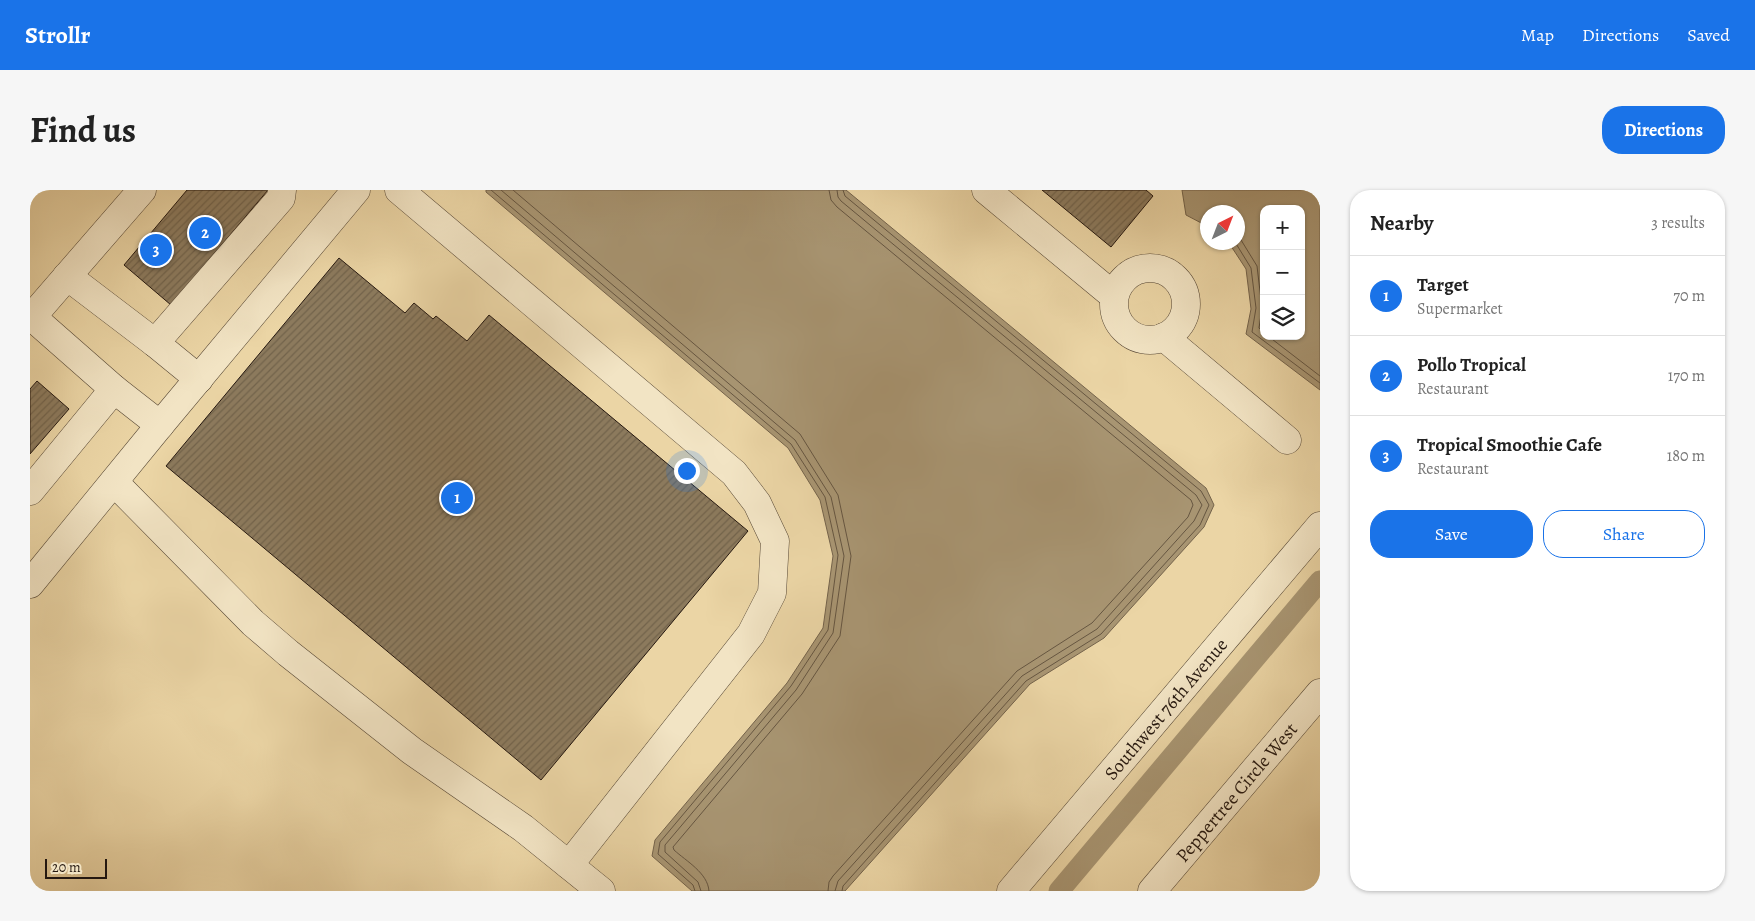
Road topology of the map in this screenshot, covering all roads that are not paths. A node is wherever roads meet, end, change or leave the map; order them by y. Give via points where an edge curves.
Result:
1 (142, 190) edge
2 (282, 190) edge
3 (356, 190) edge
4 (986, 190) edge
5 (403, 191) edge
6 (67, 276) junction
7 (1114, 296) junction
8 (31, 318) edge
9 (1164, 337) junction
10 (155, 343) junction
11 (199, 380) junction
12 (114, 389) junction
13 (160, 425) junction
14 (1287, 440) dead end
15 (114, 482) junction
16 (30, 491) edge
17 (1320, 526) edge
18 (30, 584) edge
19 (1320, 692) edge
20 (569, 865) junction
21 (601, 891) edge
22 (1011, 891) edge
23 (1152, 891) edge

1 - 6 street
2 - 10 street via 282,198
3 - 11 street
4 - 7 street
5 - 20 street via 734,473 757,503 775,541 772,593 751,634
6 - 8 street
6 - 10 street
7 - 9 street via 1114,308 1123,328 1142,339
7 - 9 street via 1127,275 1138,269 1162,269 1173,276 1186,296 1186,309 1175,330
8 - 12 street
9 - 14 street
10 - 11 street
11 - 13 street
12 - 13 street
12 - 16 street
13 - 15 street
15 - 18 street
15 - 20 street via 253,623 288,653 412,751 523,828
17 - 22 street, Southwest 76th Avenue
19 - 23 street, Peppertree Circle West
20 - 21 street

